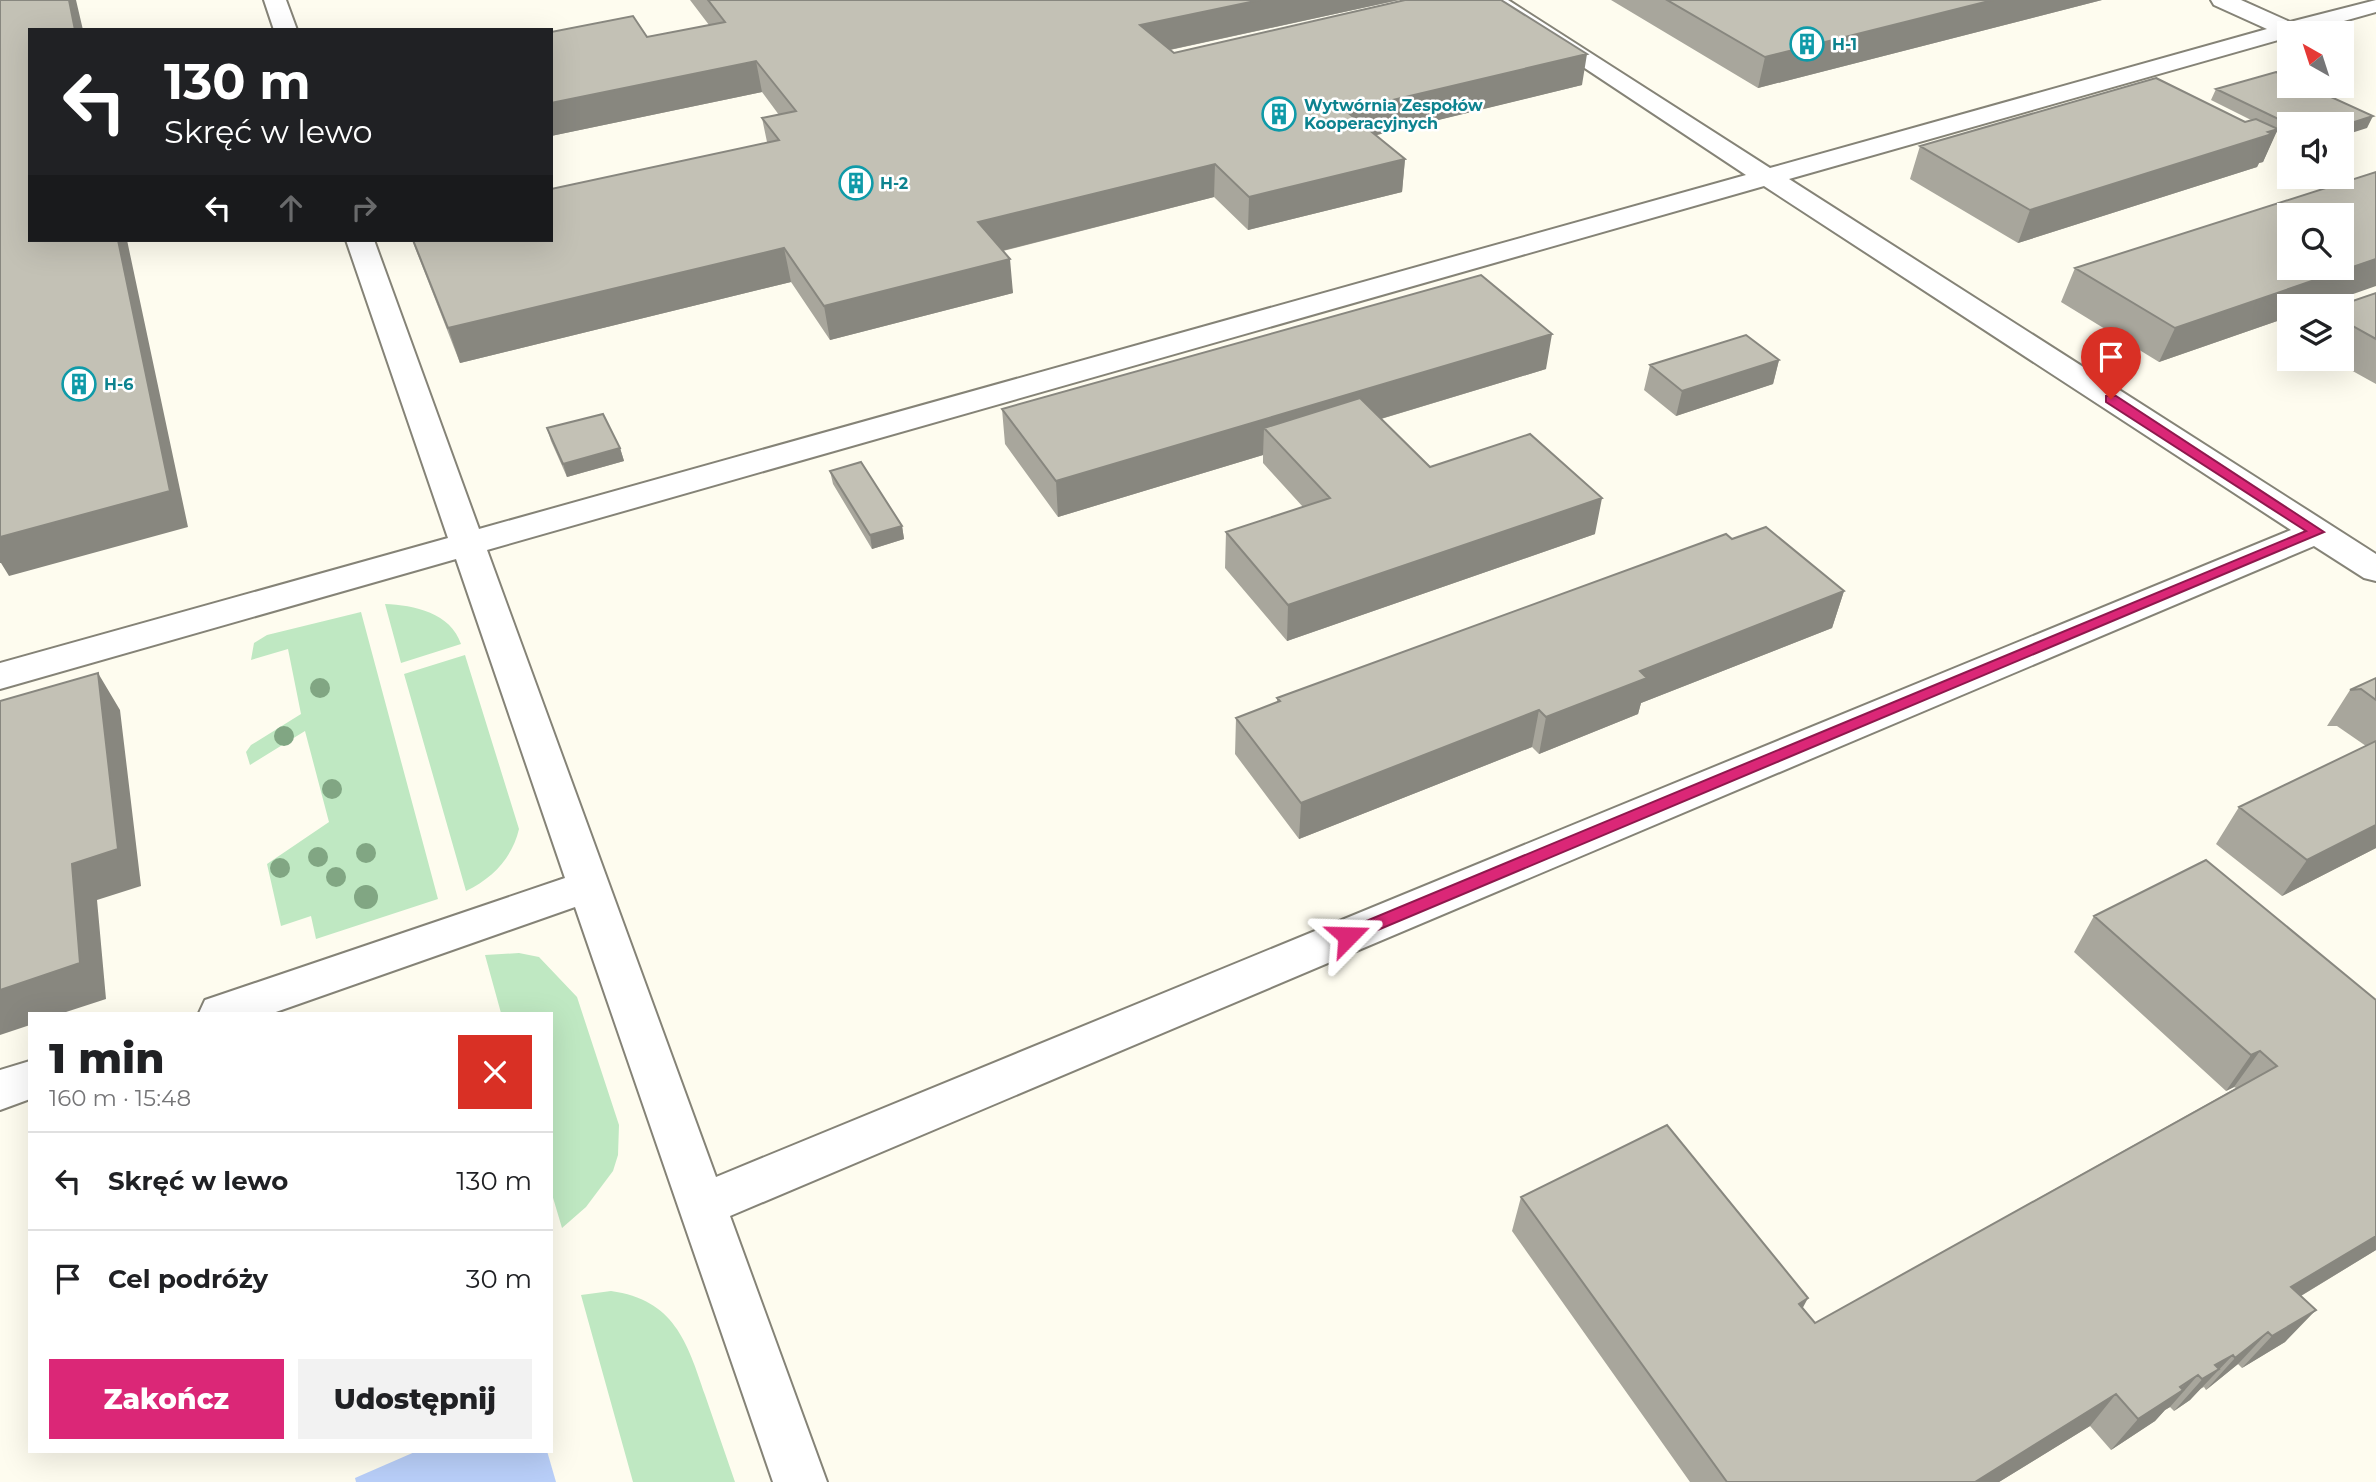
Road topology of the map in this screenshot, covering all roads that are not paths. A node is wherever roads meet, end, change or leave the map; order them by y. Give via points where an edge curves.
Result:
1 (275, 0) edge
2 (1493, 0) edge
3 (2222, 0) edge
4 (2302, 0) edge
5 (2376, 5) edge
6 (2339, 15) junction
7 (2319, 21) edge
8 (2277, 25) edge
9 (285, 28) edge
10 (2277, 33) edge
11 (1765, 176) junction
12 (361, 242) edge
13 (2317, 532) junction
14 (469, 545) junction
15 (2376, 570) edge
16 (0, 676) edge
17 (591, 885) junction
18 (224, 1012) edge
19 (28, 1081) edge
20 (0, 1090) edge
21 (704, 1204) junction
22 (800, 1482) edge

1 - 9 lane
2 - 11 lane
3 - 8 lane
4 - 6 lane
5 - 6 lane
6 - 7 lane
10 - 11 lane
11 - 13 lane
11 - 14 lane
12 - 14 lane
13 - 15 lane
13 - 21 lane
14 - 16 lane
14 - 17 lane
17 - 18 lane
17 - 21 lane
19 - 20 lane
21 - 22 lane

